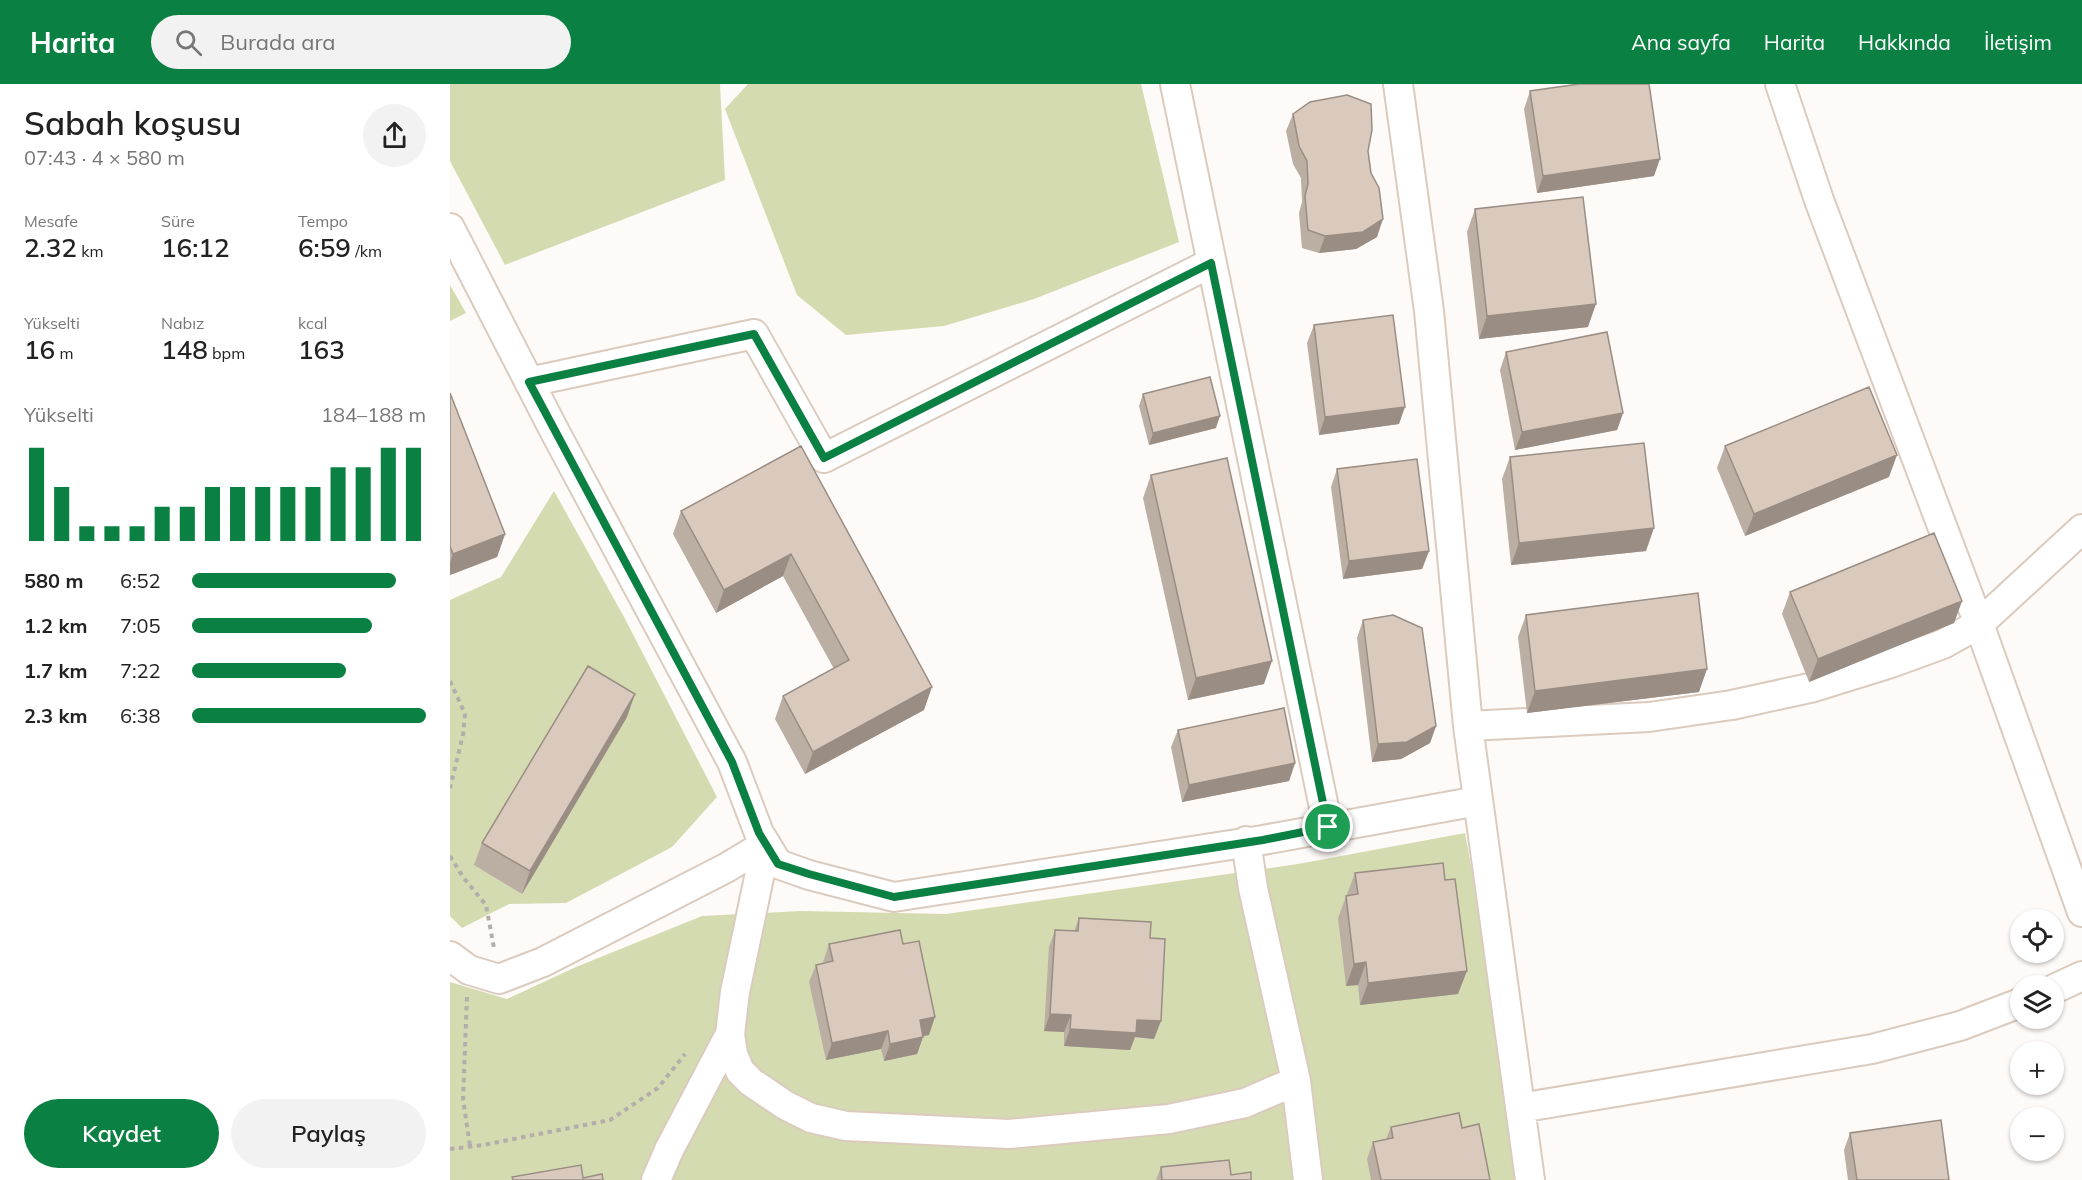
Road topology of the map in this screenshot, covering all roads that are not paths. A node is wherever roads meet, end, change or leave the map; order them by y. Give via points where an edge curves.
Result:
1 (1175, 84) edge
2 (1398, 84) edge
3 (1780, 84) edge
4 (450, 228) edge
5 (1211, 263) junction
6 (529, 382) junction
7 (2082, 529) edge
8 (1979, 624) junction
9 (1468, 726) junction
10 (1478, 801) junction
11 (1328, 827) junction
12 (1246, 842) junction
13 (766, 844) junction
14 (2082, 912) edge
15 (459, 963) edge
16 (2082, 976) edge
17 (2064, 984) edge
18 (2010, 1007) edge
19 (730, 1034) junction
20 (1296, 1081) junction
21 (1520, 1108) junction
22 (656, 1180) edge
23 (1308, 1180) edge
24 (1530, 1180) edge

1 - 5 street
2 - 9 street via 1429,310
3 - 8 street via 1819,200
4 - 6 street
5 - 6 street via 824,458 754,334
5 - 11 street
6 - 13 street via 732,762
7 - 8 street
8 - 9 street via 1943,644 1888,664 1815,687 1732,705 1649,717
8 - 14 street
9 - 10 street
10 - 11 street
10 - 21 street
11 - 12 street
12 - 13 street via 894,897 778,864
12 - 20 street via 1259,919
13 - 15 street via 543,962 499,979
13 - 19 street
16 - 17 street
18 - 21 street via 1960,1026 1872,1049
19 - 20 street via 740,1071 751,1082 811,1118 846,1126 1009,1134 1169,1119 1245,1103
19 - 22 street
20 - 23 street
21 - 24 street

